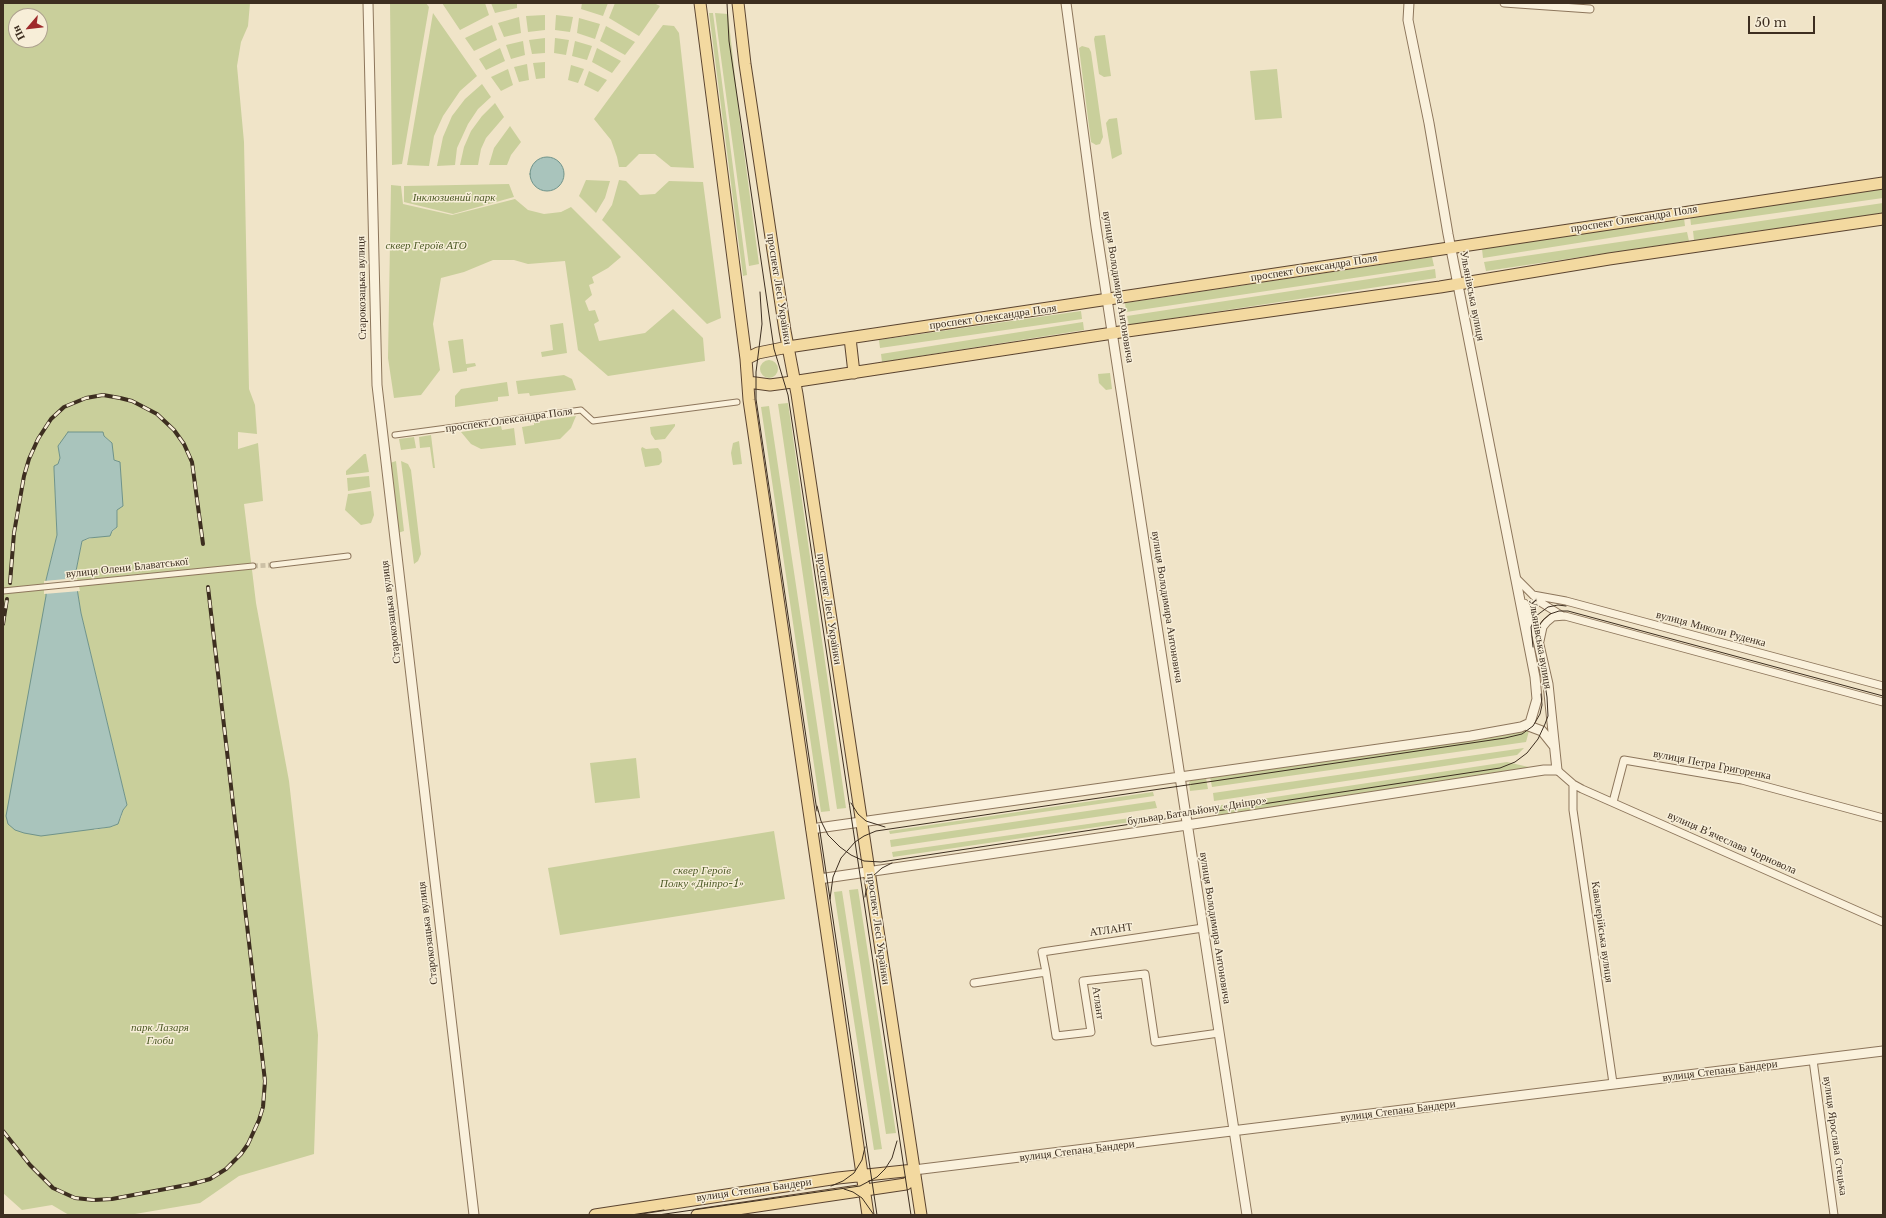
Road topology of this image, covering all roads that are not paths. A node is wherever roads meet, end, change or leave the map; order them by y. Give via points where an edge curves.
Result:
1 (368, 3) edge
2 (700, 3) edge
3 (738, 3) edge
4 (1066, 3) edge
5 (1409, 3) edge
6 (1504, 3) edge
7 (1590, 8) dead end
8 (1883, 182) edge
9 (1883, 219) edge
10 (1451, 247) junction
11 (1458, 284) junction
12 (1107, 299) junction
13 (1112, 333) junction
14 (850, 338) junction
15 (788, 347) junction
16 (746, 359) junction
17 (854, 373) junction
18 (748, 382) junction
19 (794, 382) junction
20 (737, 402) dead end
21 (395, 435) dead end
22 (348, 556) dead end
23 (274, 565) tunnel mouth
24 (253, 566) tunnel mouth
25 (1516, 578) junction
26 (3, 591) edge
27 (1519, 593) junction
28 (1533, 595) junction
29 (1561, 615) junction
30 (1541, 649) junction
31 (1883, 686) edge
32 (1883, 702) edge
33 (1528, 724) junction
34 (1555, 749) junction
35 (1557, 770) junction
36 (1180, 777) junction
37 (1573, 784) junction
38 (1613, 802) junction
39 (1883, 818) edge
40 (862, 822) junction
41 (1187, 825) junction
42 (811, 829) junction
43 (869, 872) junction
44 (819, 879) junction
45 (1883, 922) edge
46 (1203, 928) junction
47 (1042, 972) junction
48 (1219, 1033) junction
49 (1883, 1051) edge
50 (1814, 1060) junction
51 (1613, 1083) junction
52 (1234, 1131) junction
53 (857, 1141) junction
54 (914, 1170) junction
55 (862, 1175) junction
56 (838, 1178) junction
57 (864, 1191) junction
58 (840, 1194) junction
59 (474, 1215) edge
60 (595, 1215) edge
61 (697, 1215) edge
62 (868, 1215) edge
63 (920, 1215) edge
64 (1247, 1215) edge
65 (1834, 1215) edge

1 - 59 street, Старокозацька вулиця via 376,386
2 - 16 main road
3 - 15 main road, проспект Лесі Українки via 746,72
4 - 12 street, вулиця Володимира Антоновича
5 - 10 street, Ульянівська вулиця via 1408,20
6 - 7 street
8 - 10 main road, проспект Олександра Поля
9 - 11 main road
10 - 11 street, Ульянівська вулиця
10 - 12 main road, проспект Олександра Поля
11 - 13 main road
11 - 25 street, Ульянівська вулиця
12 - 13 street, вулиця Володимира Антоновича
12 - 14 main road, проспект Олександра Поля
13 - 17 main road
13 - 36 street, вулиця Володимира Антоновича
14 - 15 main road, проспект Олександра Поля
14 - 17 main road
15 - 16 main road, проспект Олександра Поля via 758,353
15 - 19 main road, проспект Лесі Українки
16 - 18 main road
17 - 19 main road
18 - 19 main road via 770,385
18 - 42 main road
19 - 40 main road, проспект Лесі Українки
20 - 21 street, проспект Олександра Поля via 593,421 581,410
22 - 23 street
24 - 26 street, вулиця Олени Блаватської
25 - 27 street, Ульянівська вулиця
25 - 28 street
27 - 30 street, Ульянівська вулиця
27 - 33 street, Ульянівська вулиця via 1537,692 1536,707
28 - 29 street
28 - 31 street, вулиця Миколи Руденка via 1566,601
29 - 30 street via 1553,617 1543,627
29 - 32 street
30 - 34 street, Ульянівська вулиця via 1551,700
33 - 34 street via 1542,731
33 - 36 street via 1471,736
34 - 35 street, Ульянівська вулиця
35 - 37 street
35 - 41 street, бульвар Батальйону «Дніпро»
36 - 40 street
36 - 41 street, вулиця Володимира Антоновича
37 - 38 street, вулиця В'ячеслава Чорновола
37 - 51 street, Кавалерійська вулиця via 1573,810
38 - 39 street, вулиця Петра Григоренка via 1624,760 1742,780
38 - 45 street, вулиця В'ячеслава Чорновола
40 - 42 street
40 - 43 main road, проспект Лесі Українки
41 - 43 street, бульвар Батальйону «Дніпро»
41 - 46 street, вулиця Володимира Антоновича
42 - 44 main road
43 - 44 street, бульвар Батальйону «Дніпро»
43 - 54 main road, проспект Лесі Українки
44 - 53 main road
46 - 47 street, АТЛАНТ via 1042,952
46 - 48 street, вулиця Володимира Антоновича
47 - 47 street via 1003,979 974,983 1002,979 1010,978
47 - 48 street, Атлант via 1056,1036 1090,1032 1084,981 1144,974 1155,1042
48 - 52 street, вулиця Володимира Антоновича
49 - 50 street, вулиця Степана Бандери
50 - 51 street, вулиця Степана Бандери
50 - 65 street, вулиця Ярослава Стецька
51 - 52 street, вулиця Степана Бандери
52 - 54 street, вулиця Степана Бандери
52 - 64 street, вулиця Володимира Антоновича
53 - 55 main road
53 - 56 main road via 855,1160 849,1170
54 - 55 main road, вулиця Степана Бандери
54 - 57 main road, вулиця Степана Бандери via 906,1184
54 - 63 main road, проспект Лесі Українки
55 - 56 main road, вулиця Степана Бандери
55 - 57 main road
56 - 60 main road, вулиця Степана Бандери
57 - 58 main road, вулиця Степана Бандери
57 - 62 main road
58 - 61 main road, вулиця Степана Бандери
58 - 62 main road via 851,1196 861,1204

